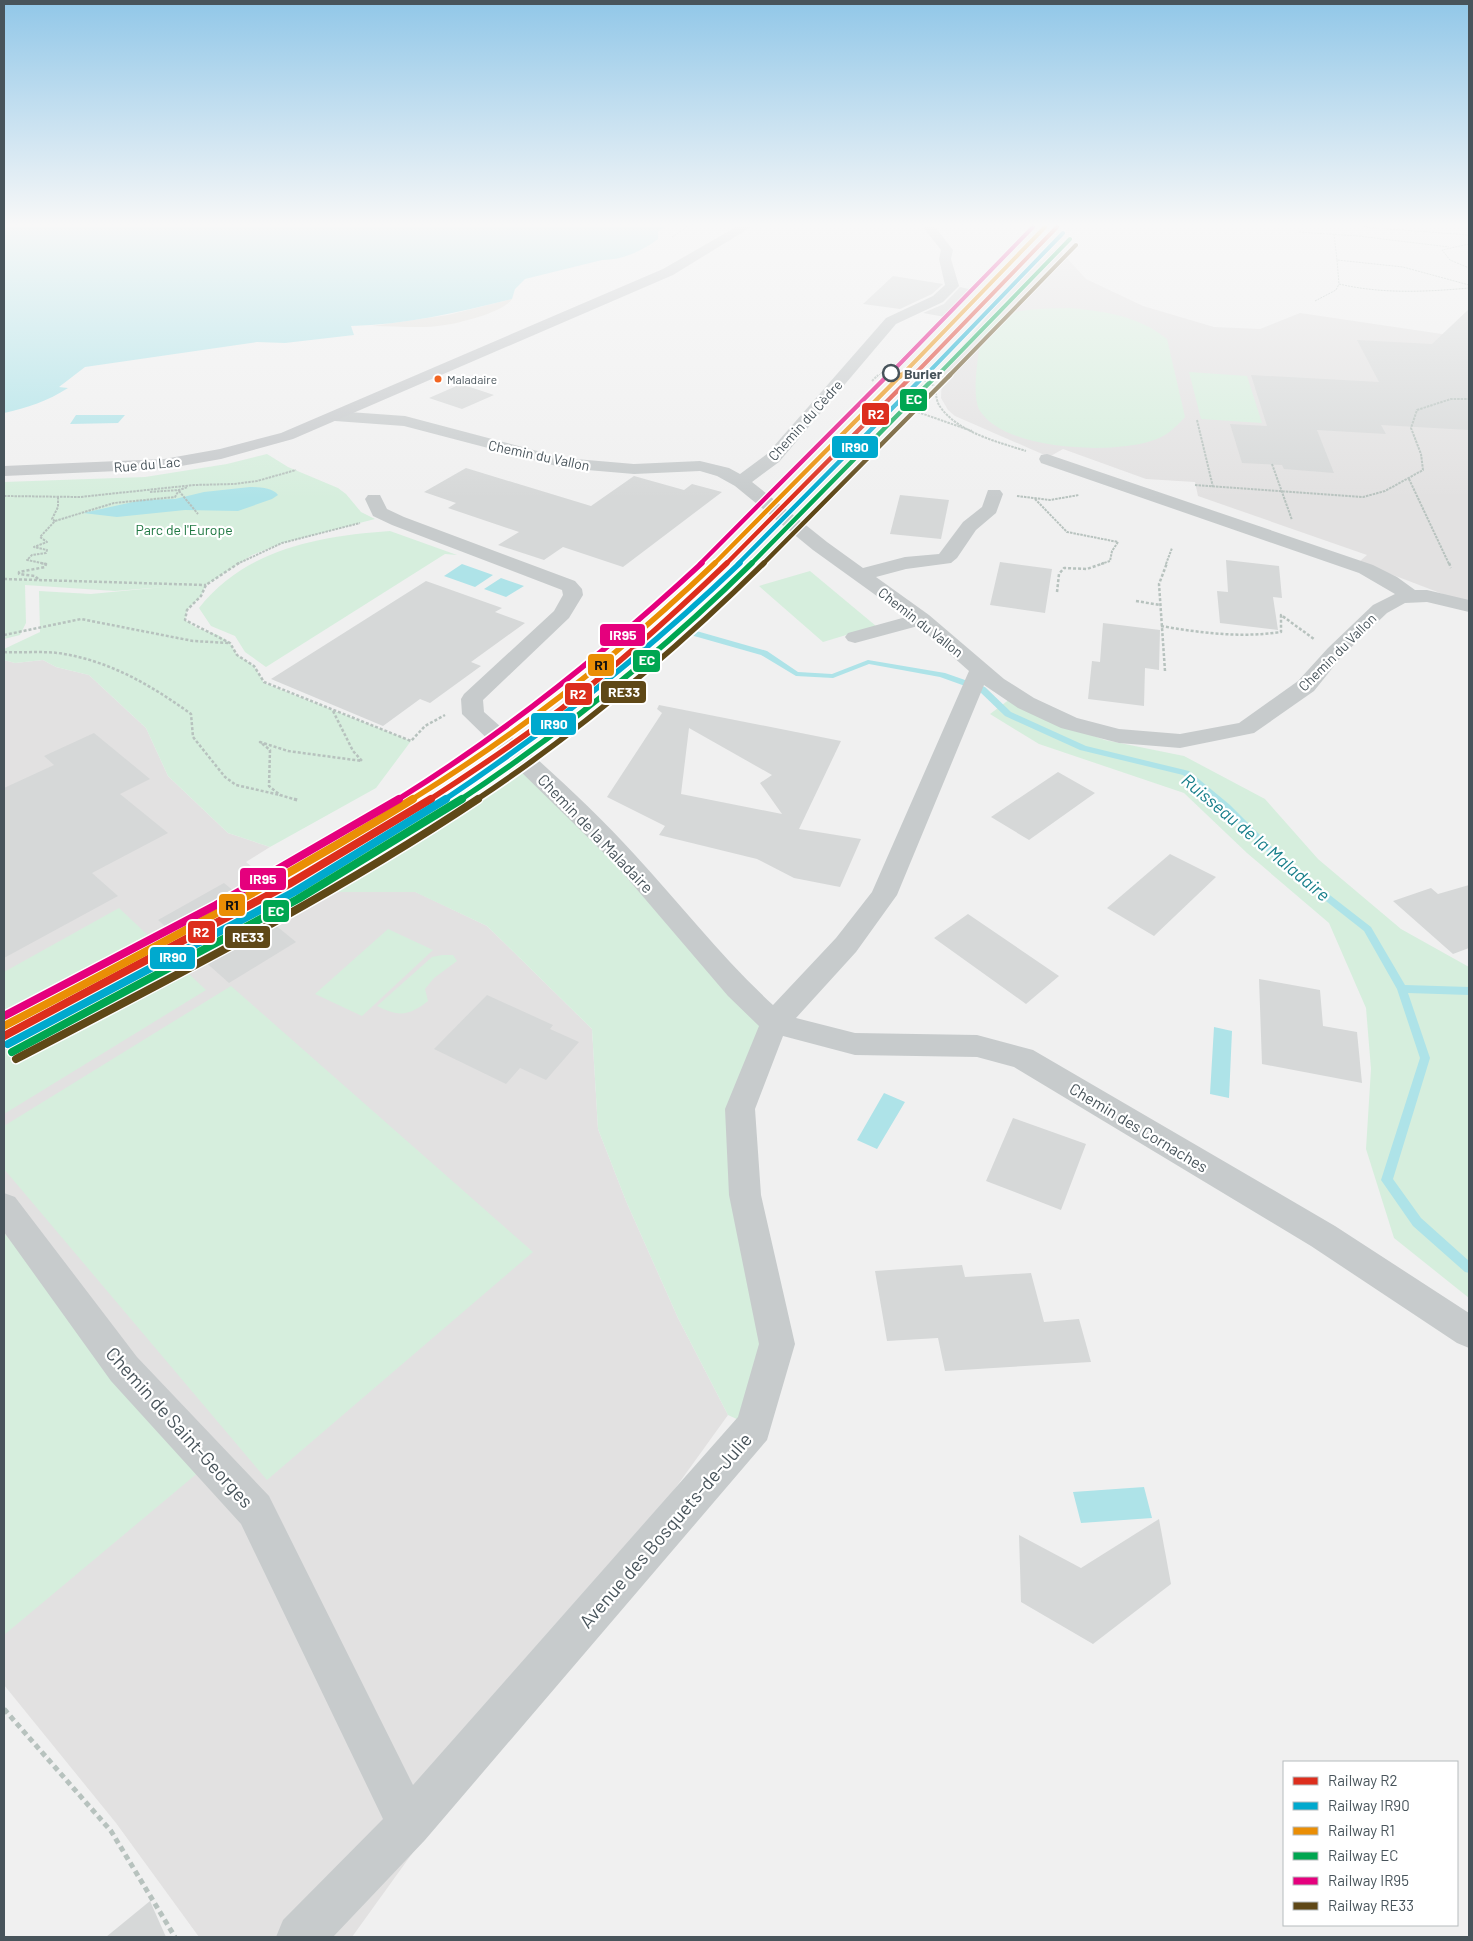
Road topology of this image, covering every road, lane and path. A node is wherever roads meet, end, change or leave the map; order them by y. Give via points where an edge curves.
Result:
1 (561, 318) edge
2 (898, 318) edge
3 (894, 367) dead end
4 (880, 374) dead end
5 (932, 376) dead end
6 (925, 384) junction
7 (382, 394) junction
8 (1469, 399) edge
9 (335, 416) junction
10 (1197, 420) dead end
11 (404, 421) junction
12 (975, 432) junction
13 (1047, 459) joint
14 (1272, 464) dead end
15 (296, 470) dead end
16 (4, 472) edge
17 (1409, 479) junction
18 (741, 482) junction
19 (194, 484) junction
20 (1188, 485) dead end
21 (1213, 487) junction
22 (178, 490) junction
23 (137, 492) junction
24 (1282, 492) junction
25 (1002, 494) joint
26 (1081, 494) dead end
27 (4, 496) edge
28 (58, 496) junction
29 (1035, 499) junction
30 (370, 510) joint
31 (197, 513) dead end
32 (56, 522) junction
33 (1293, 525) dead end
34 (1172, 548) dead end
35 (1451, 568) dead end
36 (860, 575) junction
37 (4, 579) edge
38 (38, 579) junction
39 (206, 584) junction
40 (1057, 592) dead end
41 (1410, 596) junction
42 (1136, 601) dead end
43 (1160, 605) junction
44 (1469, 606) edge
45 (922, 619) junction
46 (1161, 626) junction
47 (4, 636) edge
48 (855, 637) dead end
49 (230, 643) junction
50 (4, 652) edge
51 (1335, 652) junction
52 (1165, 671) dead end
53 (975, 683) junction
54 (333, 711) junction
55 (425, 726) dead end
56 (280, 795) junction
57 (297, 800) dead end
58 (774, 1023) junction
59 (4, 1207) edge
60 (1469, 1332) edge
61 (4, 1709) edge
62 (409, 1824) junction
63 (175, 1937) edge
64 (300, 1937) edge

1 - 7 main road, Rue du Lac
2 - 18 street, Chemin du Cèdre via 891,321 773,458
3 - 4 path via 888,366
5 - 6 path
6 - 12 path via 935,386 943,411
6 - 12 path via 909,401 910,410
7 - 9 main road, Rue du Lac
7 - 11 street, Chemin du Vallon via 387,412
8 - 17 path via 1451,399 1417,410 1411,420 1412,435 1421,454 1423,470
9 - 11 street, Chemin du Vallon
9 - 16 main road, Rue du Lac via 287,436 221,454 164,464
10 - 21 path
11 - 18 street, Chemin du Vallon via 564,463 634,469 700,466 723,472
12 - 13 path
13 - 41 street via 1366,569
14 - 24 path
15 - 19 path via 242,483
17 - 24 path via 1386,491 1363,497
17 - 35 path
18 - 36 street, Chemin du Vallon
19 - 22 path
19 - 23 path
20 - 21 path
21 - 24 path
22 - 23 path
22 - 31 path
22 - 32 path via 174,497 144,498 86,509
23 - 28 path
24 - 33 path
25 - 29 path
25 - 36 street via 969,526 944,559 905,563
26 - 29 path via 1063,499
27 - 28 path
28 - 32 path via 58,507 52,519
29 - 40 path via 1067,532 1118,542 1110,561 1087,569 1064,568 1059,574
30 - 39 path via 264,550
30 - 58 street, Chemin de la Maladaire via 572,589 573,595 562,614 472,699 473,714 625,859 738,989
32 - 38 path via 40,537 47,542 34,546 47,550 46,554 28,557 30,561 46,564 45,567 19,574
34 - 43 path via 1159,584
36 - 45 street, Chemin du Vallon
37 - 38 path
38 - 39 path
39 - 49 path via 201,596 187,610 185,620
41 - 44 street, Chemin du Vallon via 1428,596
41 - 51 street, Chemin du Vallon via 1380,609
42 - 43 path
43 - 46 path
45 - 48 street
45 - 53 street, Chemin du Vallon
46 - 51 path via 1192,632 1261,636 1281,632 1281,615
46 - 52 path
47 - 49 path via 80,619 193,641
49 - 54 path via 237,655 254,666 264,682
50 - 56 path via 58,653 109,665 156,689 191,714 193,737 225,777 236,785
51 - 53 street, Chemin du Vallon via 1306,686 1246,728 1180,742 1119,736 1069,723 1026,703 996,684
53 - 58 street, Avenue des Bosquets-de-Julie via 884,895 846,945
54 - 55 path via 411,741
54 - 56 path via 353,751 362,761 288,751 260,742 270,750 269,786
56 - 57 path
58 - 60 street, Chemin des Cornaches via 855,1044 977,1046 1023,1058 1323,1236
58 - 62 street, Avenue des Bosquets-de-Julie via 740,1109 744,1195 777,1344 754,1427
59 - 62 street, Chemin de Saint-Georges via 124,1369 255,1510
61 - 63 path via 111,1831
62 - 64 street, Avenue des Bosquets-de-Julie

